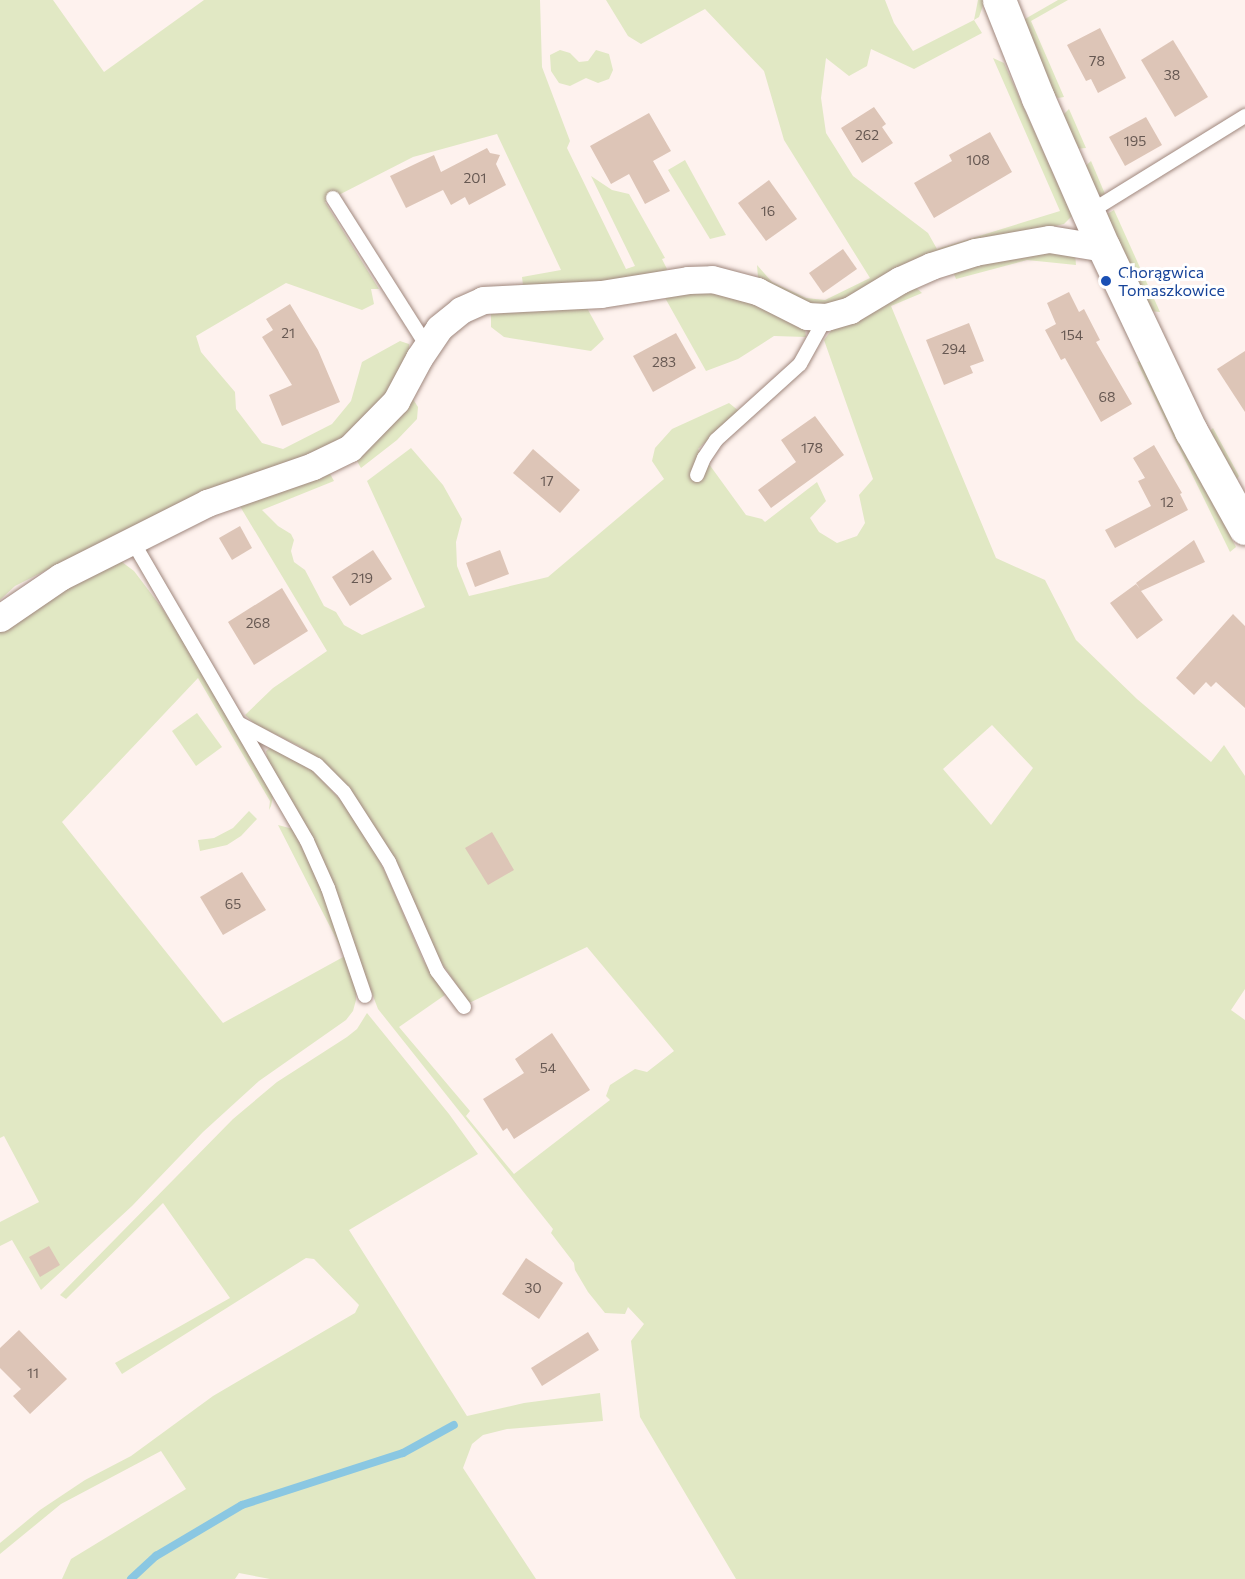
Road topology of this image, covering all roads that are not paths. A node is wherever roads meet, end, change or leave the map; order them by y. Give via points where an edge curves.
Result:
1 (999, 0) edge
2 (1245, 116) edge
3 (333, 198) dead end
4 (1088, 213) junction
5 (1104, 248) junction
6 (826, 316) junction
7 (427, 346) junction
8 (697, 475) dead end
9 (1240, 509) edge
10 (133, 542) junction
11 (0, 618) edge
12 (240, 724) junction
13 (365, 996) dead end
14 (464, 1007) dead end

1 - 4 street
2 - 4 lane
3 - 7 lane
4 - 5 street
5 - 6 street via 1049,239 975,252 930,266 850,310
5 - 9 street via 1191,431
6 - 7 street via 807,316 734,283 688,280 601,294 483,300 461,309 439,328
6 - 8 lane via 800,364 716,440
7 - 10 street via 396,401 350,448 313,466 207,503
10 - 11 street via 60,577
10 - 12 lane
12 - 13 lane via 307,841 328,888
12 - 14 lane via 307,759 344,792 389,862 438,971

